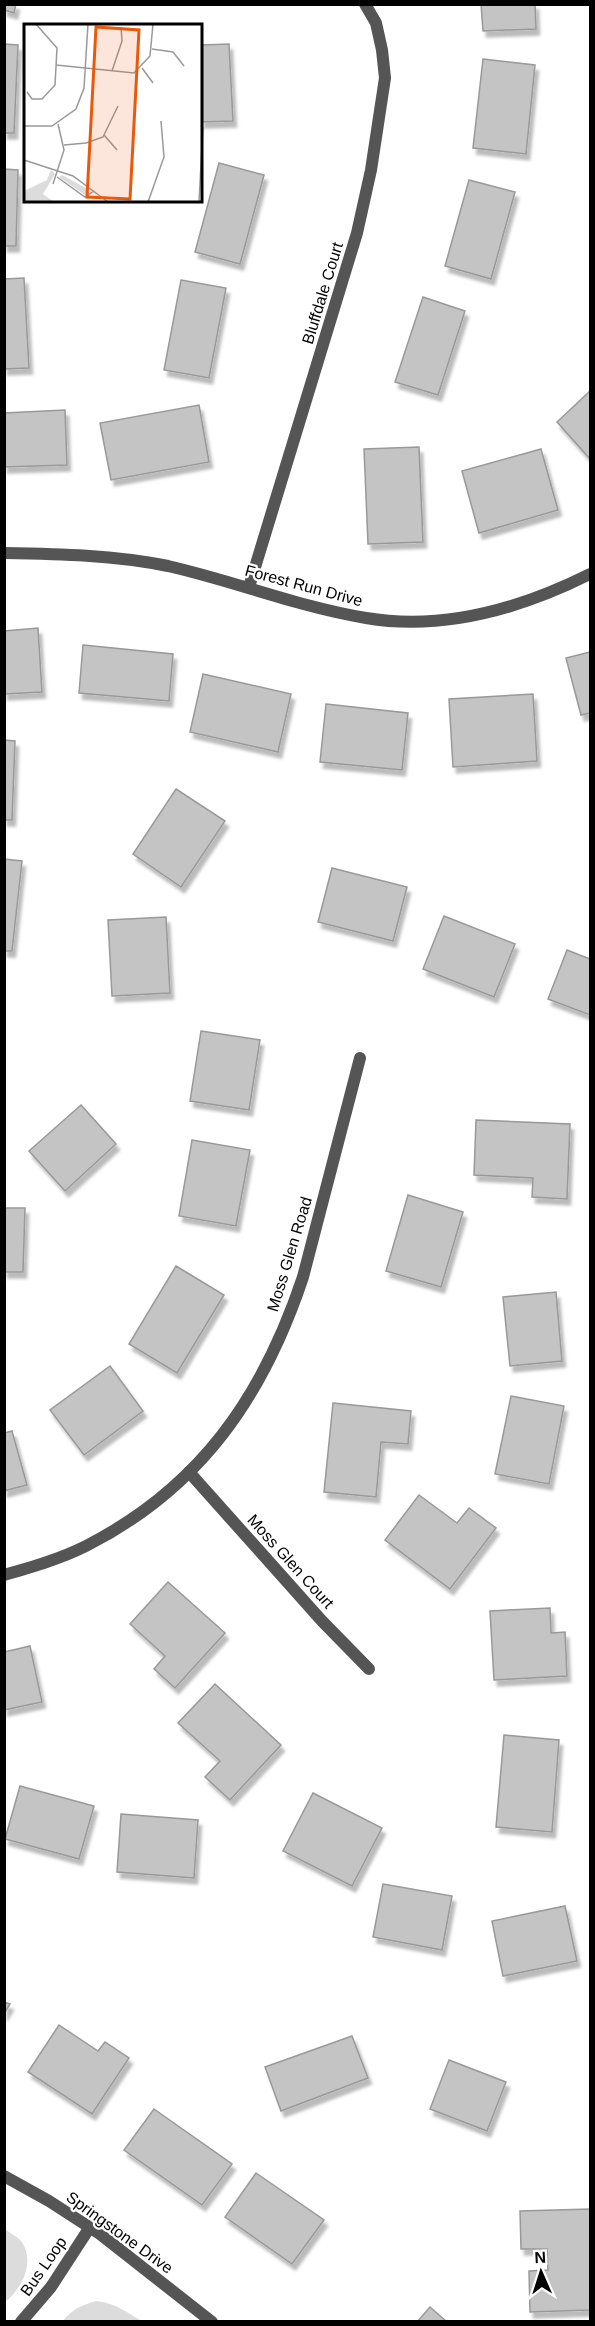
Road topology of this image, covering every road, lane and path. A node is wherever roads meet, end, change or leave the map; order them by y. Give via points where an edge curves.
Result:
1 (365, 4) edge
2 (4, 553) edge
3 (591, 574) edge
4 (249, 587) junction
5 (360, 1058) dead end
6 (189, 1472) junction
7 (4, 1575) edge
8 (369, 1669) dead end
9 (4, 2176) edge
10 (90, 2227) junction
11 (21, 2322) edge
12 (212, 2322) edge

1 - 4 street, Bluffdale Court via 376,23 385,78 371,170 357,234
2 - 4 street, Forest Run Drive via 94,555 166,566
3 - 4 street, Forest Run Drive via 523,603 472,616 420,621 368,619
5 - 6 street, Moss Glen Road via 292,1311 266,1370 235,1419
6 - 7 street, Moss Glen Road via 148,1508 86,1546
6 - 8 street, Moss Glen Court
9 - 10 street, Springstone Drive
10 - 11 street, Bus Loop via 51,2287
10 - 12 street, Springstone Drive

